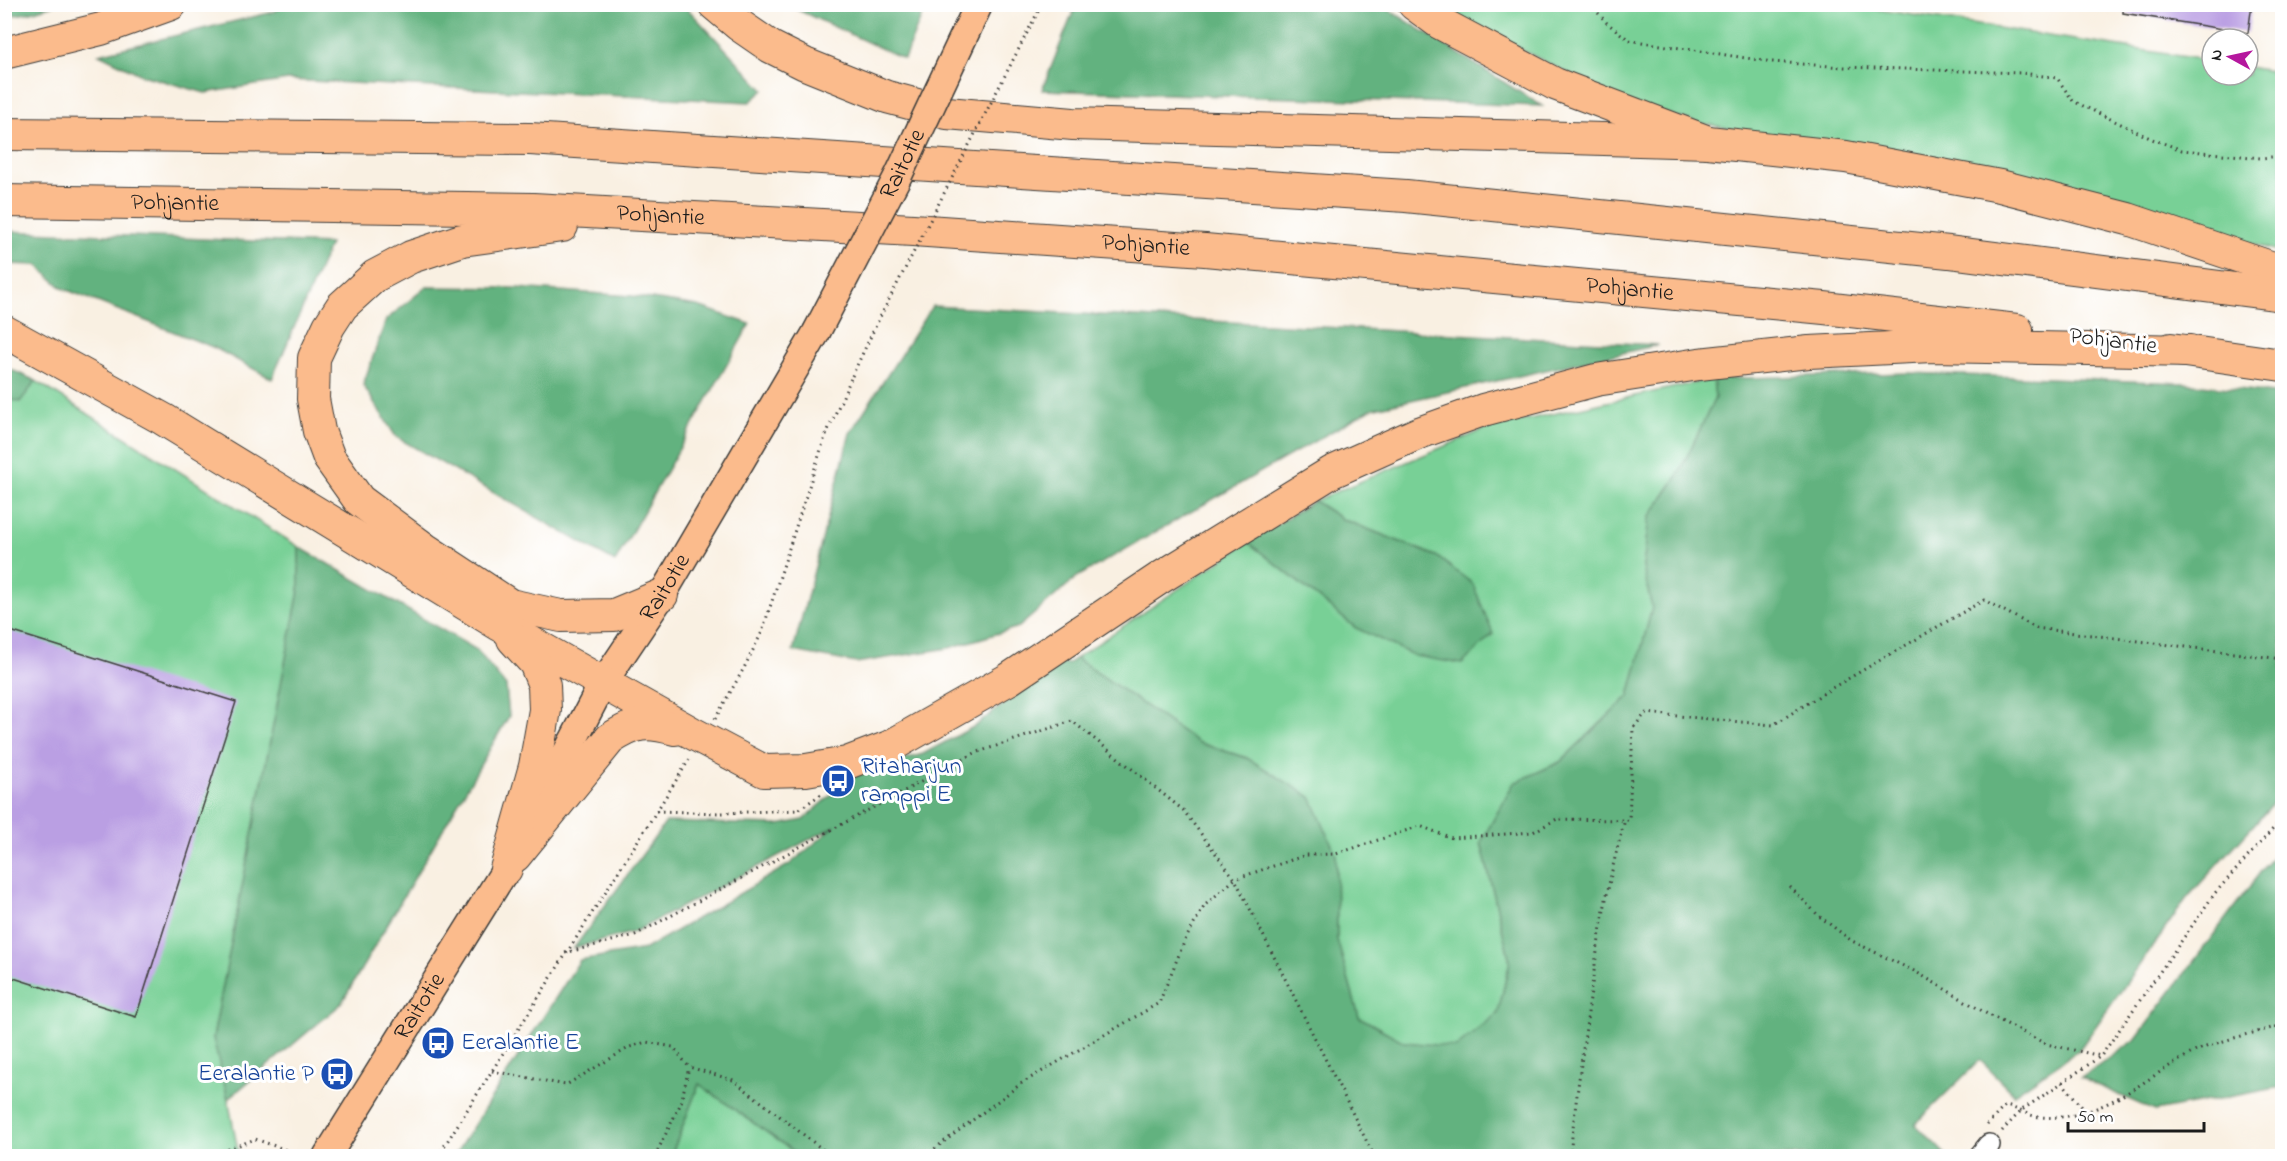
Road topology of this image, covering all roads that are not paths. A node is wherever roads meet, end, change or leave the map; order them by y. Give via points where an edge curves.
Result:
1 (171, 4) edge
2 (714, 4) edge
3 (979, 4) edge
4 (1414, 4) edge
5 (4, 53) edge
6 (4, 134) edge
7 (1708, 141) junction
8 (4, 201) edge
9 (656, 216) junction
10 (2283, 271) edge
11 (2283, 295) edge
12 (4, 331) edge
13 (2190, 351) junction
14 (2283, 365) edge
15 (662, 595) junction
16 (500, 625) junction
17 (603, 683) junction
18 (699, 738) junction
19 (506, 869) junction
20 (327, 1156) edge

1 - 5 highway via 100,30
2 - 7 highway via 771,47 805,64 887,97 947,113 1084,124
3 - 15 main road, Raitotie, bridge via 899,174 816,333
4 - 7 highway via 1440,23 1555,84
6 - 11 highway via 530,139 1406,196 1949,252
7 - 10 highway via 1846,158 2000,186 2128,219
8 - 9 highway, Pohjantie via 521,209
9 - 13 highway, Pohjantie via 1205,250 1824,308
9 - 15 highway via 462,240 411,257 375,276 342,306 328,326 315,358 312,399 329,458 359,500 510,605 561,616 614,615
12 - 16 highway via 163,419
13 - 14 highway, Pohjantie
13 - 18 highway via 1932,346 1820,351 1596,380 1483,410 1419,433 1332,472 1160,578 1010,679 889,747 848,763 764,771
15 - 17 main road, Raitotie
16 - 17 highway
16 - 19 highway via 535,663 544,685 535,766
17 - 18 highway
17 - 19 main road, Raitotie
18 - 19 highway via 640,723 610,739
19 - 20 main road, Raitotie

